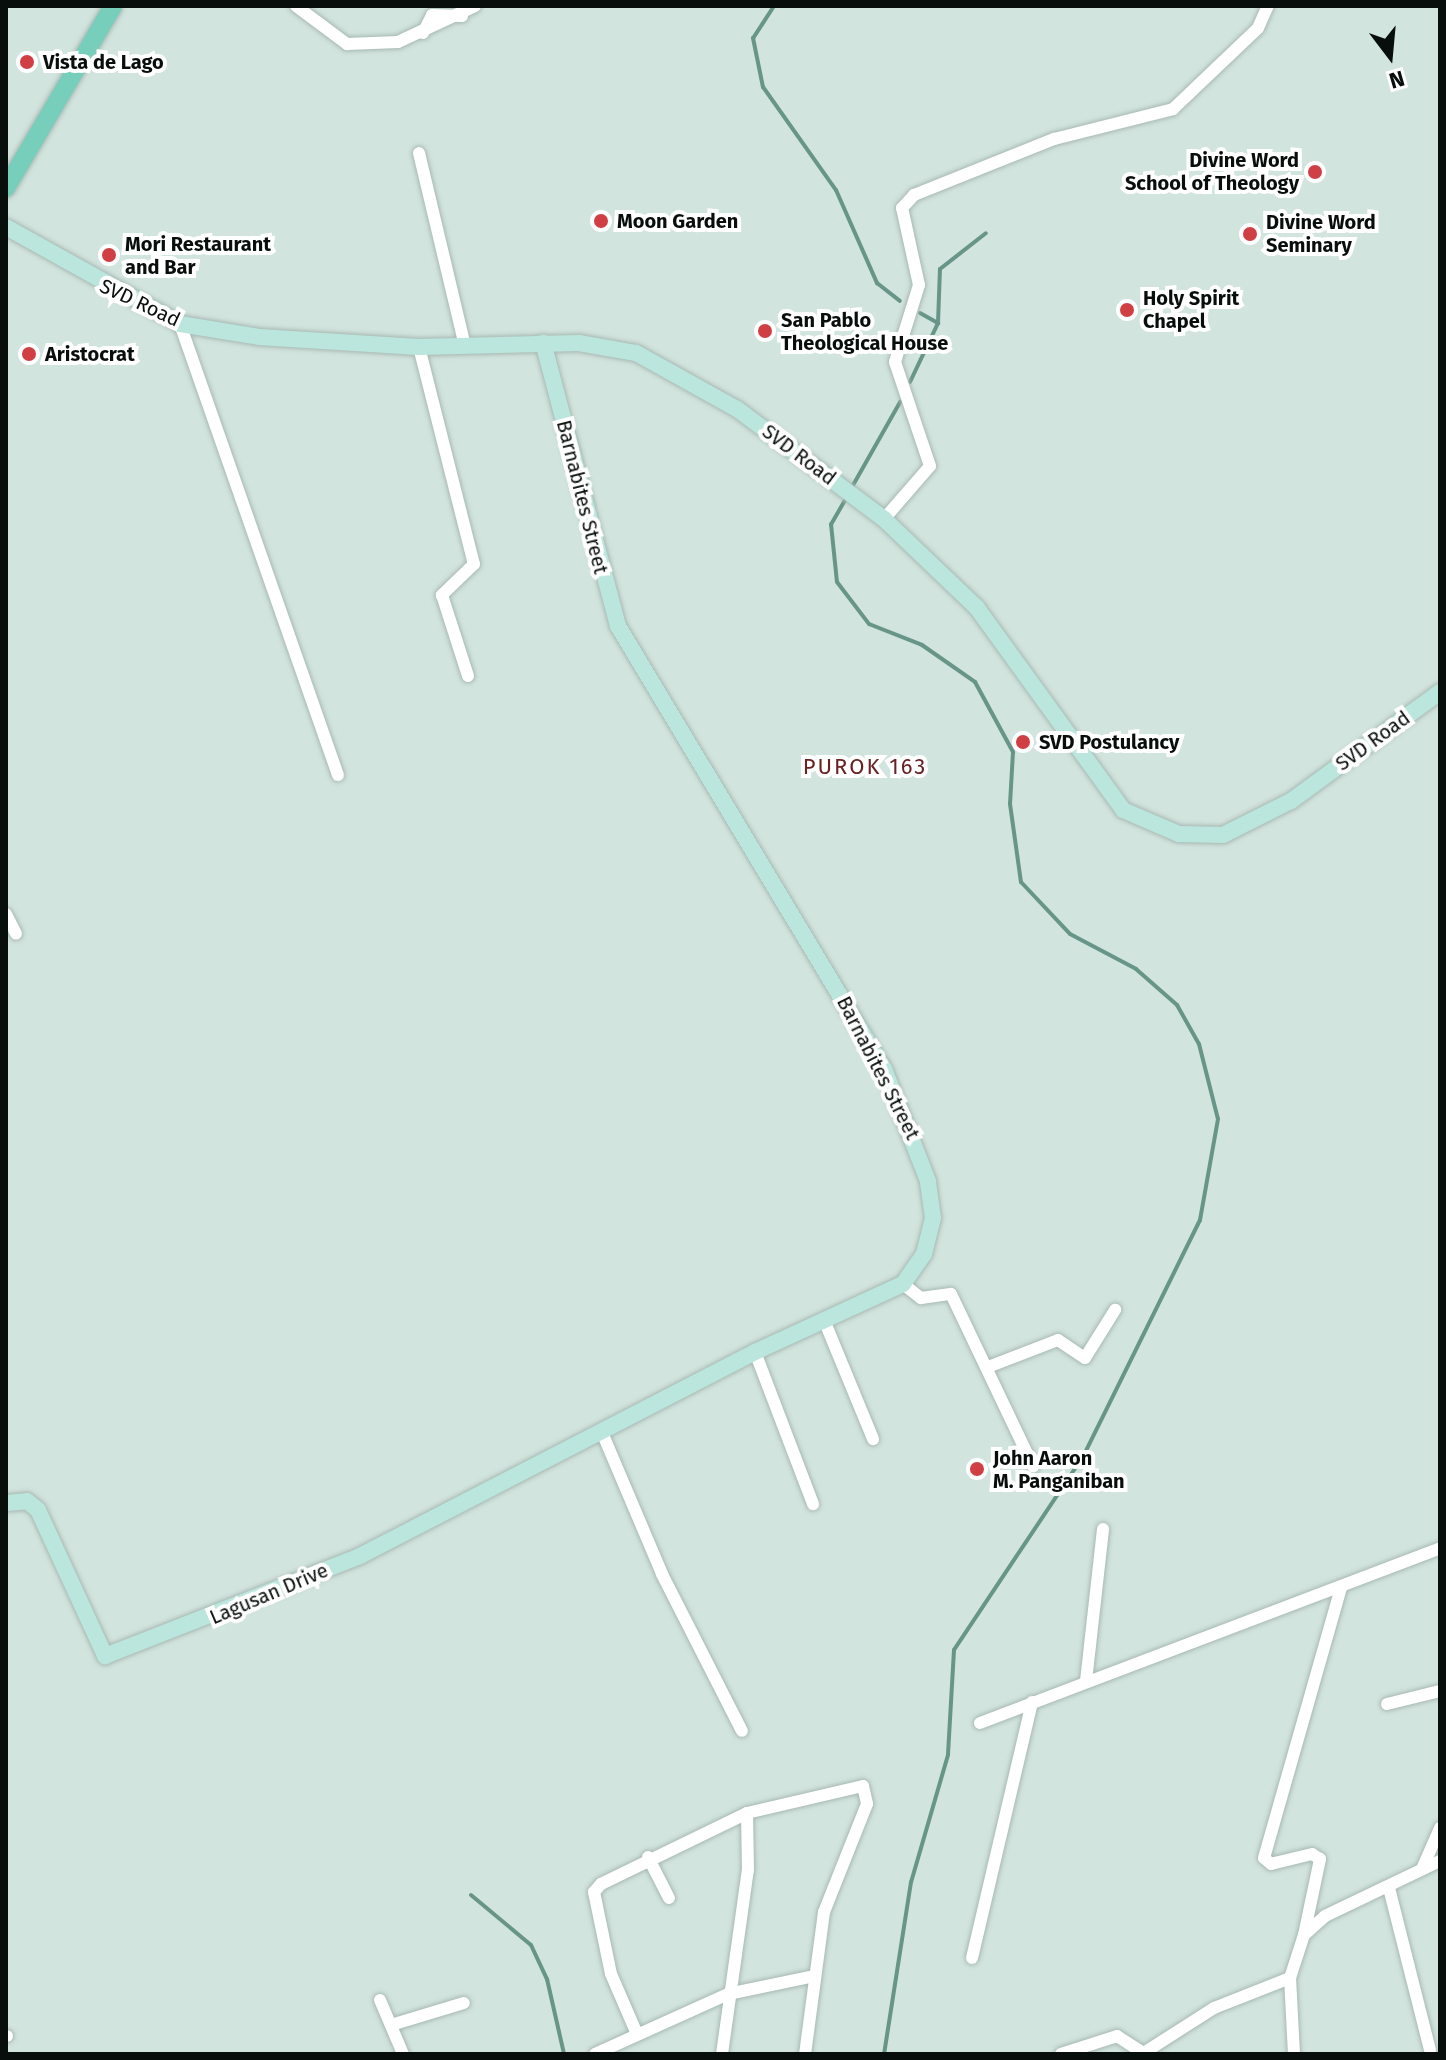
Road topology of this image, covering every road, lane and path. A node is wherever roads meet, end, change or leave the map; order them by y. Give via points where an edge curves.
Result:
1 (113, 6) edge
2 (299, 6) edge
3 (475, 6) edge
4 (1268, 6) edge
5 (419, 153) dead end
6 (6, 188) edge
7 (6, 227) edge
8 (180, 324) junction
9 (543, 343) junction
10 (465, 346) junction
11 (419, 347) junction
12 (884, 519) junction
13 (468, 676) dead end
14 (1440, 692) edge
15 (338, 775) dead end
16 (6, 914) edge
17 (16, 934) dead end
18 (903, 1284) junction
19 (1115, 1310) dead end
20 (824, 1320) junction
21 (755, 1352) junction
22 (988, 1367) junction
23 (601, 1430) junction
24 (873, 1439) dead end
25 (1033, 1466) dead end
26 (6, 1503) edge
27 (813, 1504) dead end
28 (1103, 1529) dead end
29 (1440, 1548) edge
30 (1341, 1587) junction
31 (1086, 1681) junction
32 (1440, 1691) edge
33 (1032, 1702) junction
34 (1387, 1704) dead end
35 (980, 1723) dead end
36 (742, 1731) dead end
37 (747, 1813) junction
38 (1440, 1828) edge
39 (648, 1857) junction
40 (1440, 1861) edge
41 (1422, 1869) junction
42 (1389, 1888) junction
43 (669, 1898) dead end
44 (1304, 1935) junction
45 (972, 1958) dead end
46 (815, 1976) junction
47 (1290, 1978) junction
48 (728, 1994) junction
49 (380, 2000) dead end
50 (464, 2003) dead end
51 (391, 2025) junction
52 (637, 2034) junction
53 (1430, 2050) dead end
54 (596, 2053) edge
55 (403, 2054) edge
56 (722, 2054) edge
57 (805, 2054) edge
58 (1061, 2054) edge
59 (1142, 2054) edge
60 (1294, 2054) edge

1 - 6 main road
2 - 3 street via 347,44 423,33
4 - 12 street via 1258,28 1173,109 1054,139 914,195 902,208 919,285 895,362 930,466
5 - 10 street
7 - 8 street, SVD Road
8 - 11 street, SVD Road via 259,337
8 - 15 street
9 - 10 street, SVD Road
9 - 12 street, SVD Road via 636,353 737,409
9 - 18 street, Barnabites Street via 609,601 629,653 750,837 915,1136 933,1218 924,1254
10 - 11 street, SVD Road
11 - 13 street via 474,564 442,595
12 - 14 street, SVD Road via 977,608 1123,810 1179,834 1223,835 1291,801
16 - 17 street
18 - 20 street
18 - 22 street via 921,1298 951,1294
19 - 22 street via 1085,1358 1058,1340
20 - 21 street
20 - 24 street
21 - 23 street
21 - 27 street
22 - 25 street
23 - 26 street, Lagusan Drive via 360,1556 105,1656 38,1510 27,1501
23 - 36 street via 662,1574
28 - 31 street
29 - 30 street
30 - 31 street
30 - 44 street via 1264,1858 1271,1864 1312,1854 1320,1859
31 - 33 street
32 - 34 street
33 - 35 street
33 - 45 street
37 - 39 street
37 - 46 street via 834,1790 867,1789 863,1817 830,1888
37 - 48 street via 748,1870
38 - 41 street
39 - 43 street
39 - 52 street via 594,1892 611,1974
40 - 41 street
41 - 42 street
42 - 44 street via 1325,1916
42 - 53 street
44 - 47 street
46 - 48 street
46 - 57 street
47 - 59 street via 1214,2008
47 - 60 street
48 - 52 street
48 - 56 street
49 - 51 street
50 - 51 street
51 - 55 street
52 - 54 street
58 - 59 street via 1117,2036

